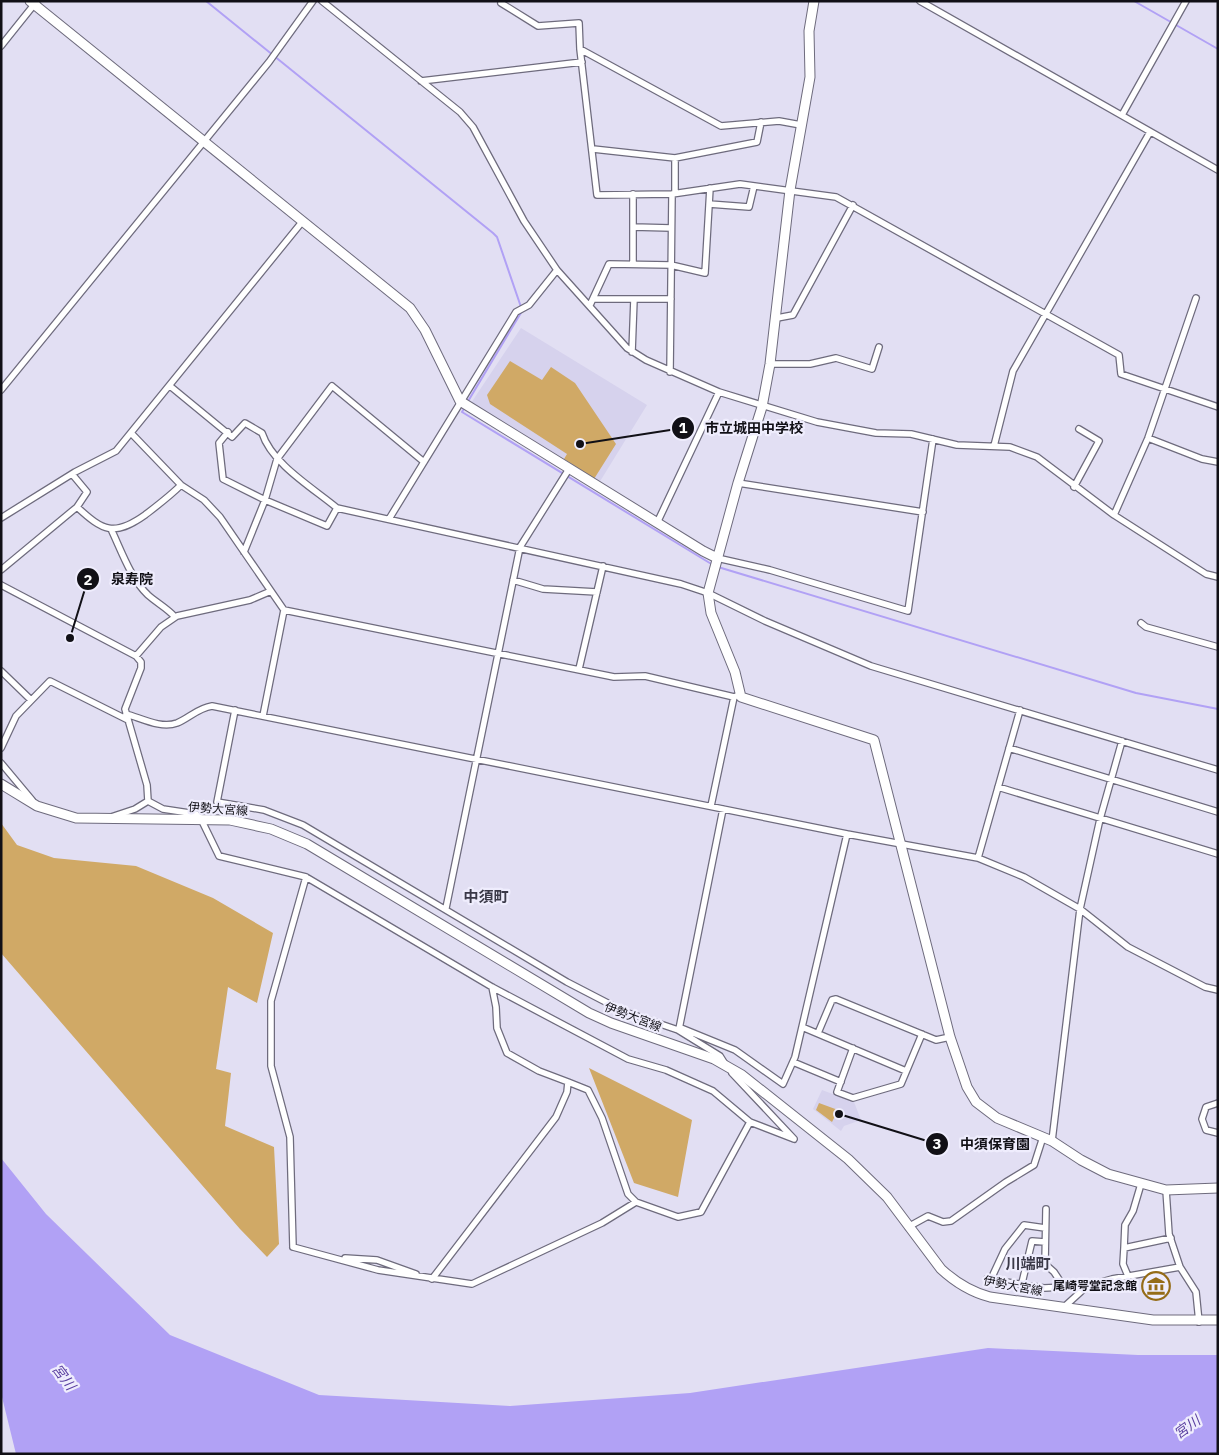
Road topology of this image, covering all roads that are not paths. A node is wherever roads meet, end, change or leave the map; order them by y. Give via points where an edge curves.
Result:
1 (314, 1) edge
2 (322, 1) edge
3 (814, 1) edge
4 (920, 1) edge
5 (1186, 1) edge
6 (34, 2) edge
7 (500, 4) dead end
8 (1, 46) edge
9 (580, 49) junction
10 (582, 62) junction
11 (421, 81) junction
12 (1122, 115) junction
13 (761, 122) junction
14 (801, 126) junction
15 (1150, 132) junction
16 (204, 142) junction
17 (592, 149) junction
18 (675, 158) junction
19 (1218, 170) edge
20 (754, 186) junction
21 (710, 188) junction
22 (790, 190) junction
23 (673, 193) junction
24 (633, 194) junction
25 (709, 204) junction
26 (853, 205) junction
27 (302, 222) junction
28 (633, 227) junction
29 (671, 228) junction
30 (632, 264) junction
31 (671, 265) junction
32 (557, 270) junction
33 (1196, 298) dead end
34 (634, 299) junction
35 (670, 299) junction
36 (592, 302) junction
37 (1047, 314) junction
38 (777, 318) junction
39 (879, 347) dead end
40 (632, 352) junction
41 (770, 364) junction
42 (670, 372) junction
43 (170, 386) junction
44 (1166, 389) junction
45 (1, 390) edge
46 (719, 392) junction
47 (463, 404) junction
48 (762, 407) junction
49 (1218, 407) edge
50 (1079, 429) dead end
51 (228, 432) junction
52 (132, 434) junction
53 (1148, 438) junction
54 (933, 439) junction
55 (994, 446) junction
56 (278, 459) junction
57 (424, 462) junction
58 (1218, 462) edge
59 (568, 470) junction
60 (72, 474) junction
61 (738, 483) junction
62 (181, 485) junction
63 (1074, 487) junction
64 (265, 500) junction
65 (77, 507) junction
66 (337, 508) junction
67 (923, 512) junction
68 (1114, 515) junction
69 (1, 518) edge
70 (389, 519) junction
71 (657, 524) junction
72 (112, 529) junction
73 (520, 547) junction
74 (244, 552) junction
75 (717, 560) junction
76 (603, 566) junction
77 (1, 570) edge
78 (1218, 577) edge
79 (513, 580) junction
80 (1, 585) edge
81 (272, 591) junction
82 (597, 592) junction
83 (708, 592) junction
84 (284, 610) junction
85 (175, 618) junction
86 (1141, 623) dead end
87 (1218, 647) edge
88 (498, 652) junction
89 (136, 656) junction
90 (579, 669) junction
91 (1, 671) edge
92 (737, 696) junction
93 (31, 700) junction
94 (235, 710) junction
95 (1020, 710) junction
96 (262, 716) junction
97 (127, 717) junction
98 (1122, 741) junction
99 (1, 748) edge
100 (1010, 748) junction
101 (477, 759) junction
102 (1, 763) edge
103 (1218, 770) edge
104 (1112, 780) junction
105 (1, 784) edge
106 (998, 787) junction
107 (148, 801) junction
108 (37, 806) junction
109 (710, 806) junction
110 (723, 809) junction
111 (1218, 812) edge
112 (110, 818) junction
113 (201, 819) junction
114 (1100, 819) junction
115 (847, 834) junction
116 (901, 843) junction
117 (1218, 854) edge
118 (978, 858) junction
119 (306, 877) junction
120 (446, 908) junction
121 (1080, 909) junction
122 (492, 987) junction
123 (1218, 990) edge
124 (802, 1027) junction
125 (679, 1029) junction
126 (818, 1033) junction
127 (922, 1034) junction
128 (950, 1037) junction
129 (853, 1048) junction
130 (793, 1062) junction
131 (727, 1066) junction
132 (906, 1071) junction
133 (568, 1082) junction
134 (840, 1082) junction
135 (1218, 1103) edge
136 (750, 1122) junction
137 (1218, 1133) edge
138 (1048, 1139) junction
139 (1141, 1184) junction
140 (1218, 1188) edge
141 (1166, 1190) junction
142 (636, 1202) junction
143 (1046, 1209) dead end
144 (908, 1227) junction
145 (1045, 1228) junction
146 (1171, 1238) junction
147 (1045, 1242) junction
148 (1124, 1248) junction
149 (332, 1258) junction
150 (1180, 1267) junction
151 (1128, 1276) junction
152 (432, 1279) junction
153 (1022, 1283) junction
154 (1087, 1286) junction
155 (1064, 1288) junction
156 (1063, 1308) junction
157 (1218, 1320) edge
158 (1199, 1322) junction

1 - 16 street
2 - 11 street
3 - 14 street via 809,31 810,77
4 - 12 street
5 - 12 street
6 - 8 street
6 - 16 street
7 - 9 street via 538,26 579,23
9 - 10 street
9 - 13 street via 721,126
10 - 11 street
10 - 17 street
11 - 32 street via 447,100 473,127 524,221
12 - 15 street
13 - 14 street via 779,121
13 - 18 street via 757,142
14 - 22 street
15 - 19 street
15 - 37 street
16 - 27 street
16 - 45 street
17 - 18 street
17 - 24 street via 597,195
18 - 23 street
20 - 21 street via 740,184
20 - 22 street
20 - 25 street via 749,207
21 - 23 street
21 - 25 street
22 - 26 street via 829,195
22 - 38 street
23 - 24 street
23 - 29 street
24 - 28 street
25 - 31 street via 705,273
26 - 37 street
26 - 38 street via 793,315
27 - 43 street
27 - 47 street via 410,308
28 - 29 street
28 - 30 street
29 - 31 street
30 - 31 street
30 - 36 street via 609,264
31 - 35 street
32 - 36 street
32 - 47 street via 522,308
33 - 44 street
34 - 35 street
34 - 36 street
34 - 40 street
35 - 42 street
36 - 40 street
37 - 44 street via 1119,355 1121,374
37 - 55 street via 1013,372
38 - 41 street
39 - 41 street via 872,369 836,358 810,364
40 - 42 street
41 - 48 street
42 - 46 street
43 - 51 street
43 - 52 street
44 - 49 street
44 - 53 street
46 - 48 street
46 - 71 street
47 - 57 street
47 - 59 street
48 - 54 street via 835,426
48 - 61 street
50 - 63 street via 1099,441
51 - 56 street via 232,437 245,423 262,433 267,447
51 - 64 street via 219,443 224,479
52 - 60 street via 116,452
52 - 62 street
53 - 58 street
53 - 68 street
54 - 55 street via 957,445
54 - 67 street
55 - 63 street via 1023,450 1038,457
56 - 57 street via 332,386
56 - 64 street
56 - 66 street
57 - 70 street
59 - 71 street
59 - 73 street
60 - 65 street via 87,492
60 - 69 street
61 - 67 street
61 - 75 street
62 - 72 street via 131,525
62 - 74 street via 204,500 220,517
63 - 68 street
64 - 66 street via 327,526
64 - 74 street
65 - 72 street via 92,521
65 - 77 street
66 - 70 street
67 - 75 street via 908,611 770,570
68 - 78 street via 1206,574
70 - 73 street
71 - 75 street
72 - 85 street via 138,583
73 - 76 street
73 - 79 street
74 - 81 street
75 - 83 street
76 - 82 street
76 - 83 street
79 - 82 street via 550,590
79 - 88 street
80 - 89 street
81 - 84 street
81 - 85 street via 250,600
82 - 90 street
83 - 92 street via 711,613 735,672
83 - 95 street via 765,621 871,666
84 - 88 street
84 - 96 street
85 - 89 street via 161,627
86 - 87 street
88 - 90 street
88 - 101 street
89 - 97 street via 142,668 125,709
90 - 92 street via 614,677 645,676
91 - 93 street
92 - 109 street
92 - 116 street via 874,740
93 - 97 street via 50,681
93 - 99 street via 16,716
94 - 96 street
94 - 97 street via 204,707 176,723 164,725
94 - 120 street via 217,802 264,810 290,819
95 - 98 street
95 - 100 street
96 - 101 street
97 - 107 street via 147,785
98 - 103 street
98 - 104 street
100 - 104 street
100 - 106 street
101 - 109 street
101 - 120 street
102 - 108 street
104 - 111 street
104 - 114 street
105 - 108 street, 伊勢大宮線
106 - 114 street
106 - 118 street
107 - 112 street
107 - 113 street via 163,809 196,814
108 - 112 street, 伊勢大宮線 via 76,818
109 - 110 street
110 - 115 street
110 - 125 street
112 - 113 street, 伊勢大宮線
113 - 119 street via 219,856
113 - 131 street, 伊勢大宮線 via 257,825 307,844 589,1013
114 - 117 street
114 - 121 street
115 - 116 street
115 - 124 street
116 - 118 street
116 - 128 street
118 - 121 street via 1024,877
119 - 122 street
119 - 149 street via 271,1001 272,1066 290,1137 293,1247
120 - 125 street via 576,987 625,1012
121 - 123 street via 1128,947 1205,987
121 - 138 street
122 - 133 street via 497,1028 507,1053
122 - 136 street via 628,1059 666,1070 713,1091
124 - 126 street
124 - 130 street
125 - 130 street via 735,1050 783,1084
125 - 131 street via 720,1056
126 - 127 street via 832,1000 836,999
126 - 129 street
127 - 128 street via 936,1040
127 - 132 street
128 - 138 street via 967,1088 976,1102 998,1118
129 - 132 street
129 - 134 street
130 - 134 street
131 - 136 street via 794,1139
131 - 144 street, 伊勢大宮線 via 848,1159 887,1197
132 - 134 street via 901,1084 853,1098 837,1092
133 - 142 street via 588,1090 602,1118 628,1194
133 - 152 street via 556,1117
135 - 137 street via 1206,1107 1202,1119 1206,1130
136 - 142 street via 701,1212 678,1217
138 - 139 street via 1108,1174
138 - 144 street via 1034,1165 951,1221 943,1222 928,1216
139 - 141 street
139 - 148 street via 1125,1225
140 - 141 street
141 - 146 street
142 - 152 street via 602,1223 472,1284
143 - 145 street
144 - 156 street, 伊勢大宮線 via 950,1278 971,1290 990,1297
145 - 147 street
145 - 153 street via 1024,1225 989,1279
146 - 148 street
146 - 150 street
147 - 153 street via 1032,1241
147 - 155 street via 1044,1264 1054,1272
148 - 151 street via 1123,1264
149 - 152 street
149 - 152 street via 377,1260
150 - 151 street
150 - 158 street via 1196,1292
151 - 154 street
153 - 155 street
154 - 155 street
154 - 156 street
156 - 158 street, 伊勢大宮線 via 1153,1320
157 - 158 street, 伊勢大宮線

